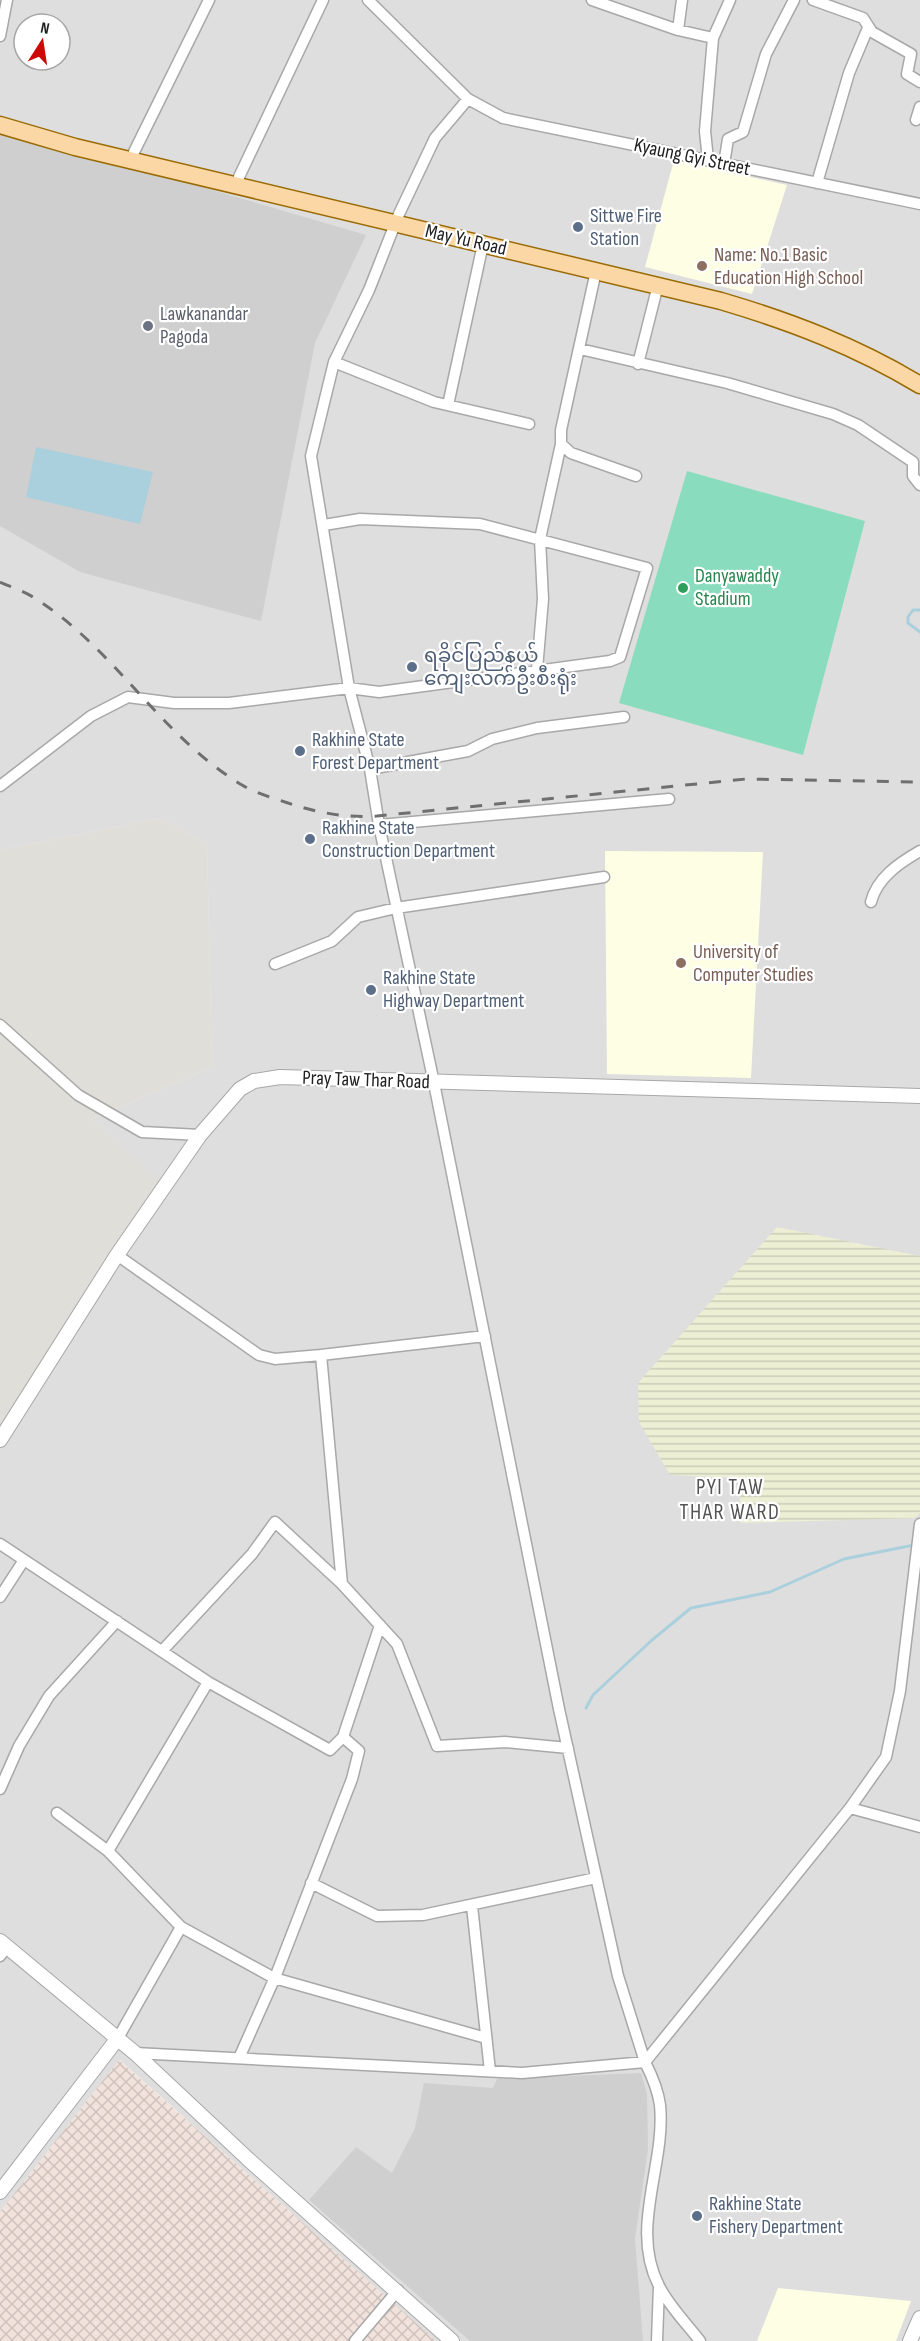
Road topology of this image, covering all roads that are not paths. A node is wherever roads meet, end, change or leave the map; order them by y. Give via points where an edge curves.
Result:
1 (7, 0) edge
2 (208, 0) edge
3 (323, 0) edge
4 (368, 0) edge
5 (592, 0) edge
6 (682, 0) edge
7 (730, 0) edge
8 (794, 0) edge
9 (813, 0) edge
10 (831, 2) edge
11 (616, 4) edge
12 (868, 28) junction
13 (678, 30) junction
14 (0, 36) edge
15 (713, 38) junction
16 (920, 82) edge
17 (468, 99) junction
18 (920, 107) edge
19 (0, 116) edge
20 (916, 120) dead end
21 (0, 125) edge
22 (134, 152) junction
23 (708, 160) junction
24 (724, 164) junction
25 (239, 177) junction
26 (817, 183) junction
27 (920, 204) edge
28 (397, 219) junction
29 (483, 244) junction
30 (596, 271) junction
31 (658, 285) junction
32 (580, 349) junction
33 (334, 362) junction
34 (638, 364) junction
35 (920, 373) edge
36 (920, 385) edge
37 (448, 405) junction
38 (529, 424) dead end
39 (561, 444) junction
40 (636, 476) dead end
41 (920, 485) edge
42 (324, 525) junction
43 (540, 539) junction
44 (537, 669) junction
45 (349, 688) junction
46 (624, 717) dead end
47 (370, 769) junction
48 (0, 786) edge
49 (669, 799) dead end
50 (379, 825) junction
51 (920, 851) edge
52 (604, 877) dead end
53 (871, 902) dead end
54 (396, 908) junction
55 (274, 964) dead end
56 (0, 1025) edge
57 (434, 1083) junction
58 (920, 1096) edge
59 (200, 1135) junction
60 (117, 1255) junction
61 (484, 1336) junction
62 (321, 1355) junction
63 (0, 1440) edge
64 (920, 1524) edge
65 (0, 1544) edge
66 (24, 1560) junction
67 (342, 1584) junction
68 (0, 1597) edge
69 (117, 1621) junction
70 (380, 1625) junction
71 (162, 1651) junction
72 (208, 1682) junction
73 (343, 1737) junction
74 (568, 1748) junction
75 (0, 1789) edge
76 (850, 1808) junction
77 (57, 1813) dead end
78 (920, 1827) edge
79 (108, 1851) junction
80 (596, 1878) junction
81 (311, 1883) junction
82 (472, 1906) junction
83 (182, 1927) junction
84 (2, 1948) edge
85 (274, 1978) junction
86 (118, 2038) junction
87 (486, 2038) junction
88 (135, 2053) junction
89 (239, 2058) junction
90 (645, 2062) junction
91 (490, 2071) junction
92 (0, 2192) edge
93 (659, 2286) junction
94 (398, 2290) junction
95 (920, 2318) edge
96 (355, 2341) edge
97 (452, 2341) edge
98 (657, 2341) edge
99 (700, 2341) edge
100 (910, 2341) edge

1 - 14 street
2 - 22 street
3 - 25 street
4 - 17 street, Kyaung Gyi Street
5 - 11 street
6 - 13 street
7 - 15 street
8 - 24 street via 766,54 743,132 728,139
9 - 10 street
10 - 12 street via 868,21
11 - 13 street
12 - 16 street via 910,54 907,74
12 - 26 street via 849,73
13 - 15 street
15 - 23 street via 705,131
17 - 23 street, Kyaung Gyi Street via 502,118
17 - 28 street via 435,138
18 - 20 street
19 - 22 main road, May Yu Road
21 - 28 main road, May Yu Road via 75,147
22 - 25 main road, May Yu Road
23 - 24 street, Kyaung Gyi Street
24 - 26 street, Kyaung Gyi Street
25 - 28 main road, May Yu Road
26 - 27 street, Kyaung Gyi Street
28 - 29 main road, May Yu Road
28 - 33 street via 369,290
28 - 35 main road, May Yu Road via 772,305 829,325
29 - 30 main road, May Yu Road
29 - 37 street
30 - 31 main road, May Yu Road
30 - 32 street
31 - 34 street
31 - 36 main road, May Yu Road via 824,334
32 - 34 street
32 - 39 street
33 - 37 street
33 - 42 street via 311,456
34 - 41 street via 833,414 858,425 913,462 913,476
37 - 38 street
39 - 40 street via 571,453
39 - 43 street
42 - 43 street via 360,519 480,524
42 - 45 street
43 - 44 street via 543,599
43 - 44 street via 647,568 620,657
44 - 45 street via 379,692
45 - 47 street
45 - 48 street via 229,703 174,703 128,697 90,716
46 - 47 street via 537,728 492,739 468,751
47 - 50 street
49 - 50 street
50 - 54 street
51 - 53 street via 900,862 874,889
52 - 54 street
54 - 55 street via 358,916 332,941
54 - 57 street
56 - 59 street via 78,1095 142,1132
57 - 58 street, Pray Taw Thar Road
57 - 59 street, Pray Taw Thar Road via 267,1078 235,1092
57 - 61 street
59 - 60 street, Pray Taw Thar Road
60 - 62 street via 259,1355 275,1359
60 - 63 street, Pray Taw Thar Road
61 - 62 street
61 - 74 street
62 - 67 street
64 - 76 street via 900,1691 886,1757
65 - 66 street
66 - 68 street
66 - 69 street
67 - 70 street
67 - 71 street via 275,1522 252,1554
69 - 71 street
69 - 75 street via 49,1696 19,1746
70 - 73 street
70 - 74 street via 397,1644 437,1746 505,1742
71 - 72 street
72 - 73 street via 330,1750
72 - 79 street
73 - 81 street via 359,1751
74 - 80 street
76 - 78 street
76 - 90 street
77 - 79 street
79 - 83 street
80 - 82 street
80 - 90 street via 618,1976
81 - 82 street via 377,1916 423,1915
81 - 85 street
82 - 87 street
83 - 85 street
83 - 86 street
84 - 86 street
85 - 87 street
85 - 89 street
86 - 88 street
86 - 92 street
87 - 91 street
88 - 89 street
88 - 94 street via 248,2159
89 - 91 street
90 - 91 street via 522,2073
90 - 93 street via 660,2106 647,2227 648,2252
93 - 98 street
93 - 99 street
94 - 96 street
94 - 97 street
95 - 100 street

